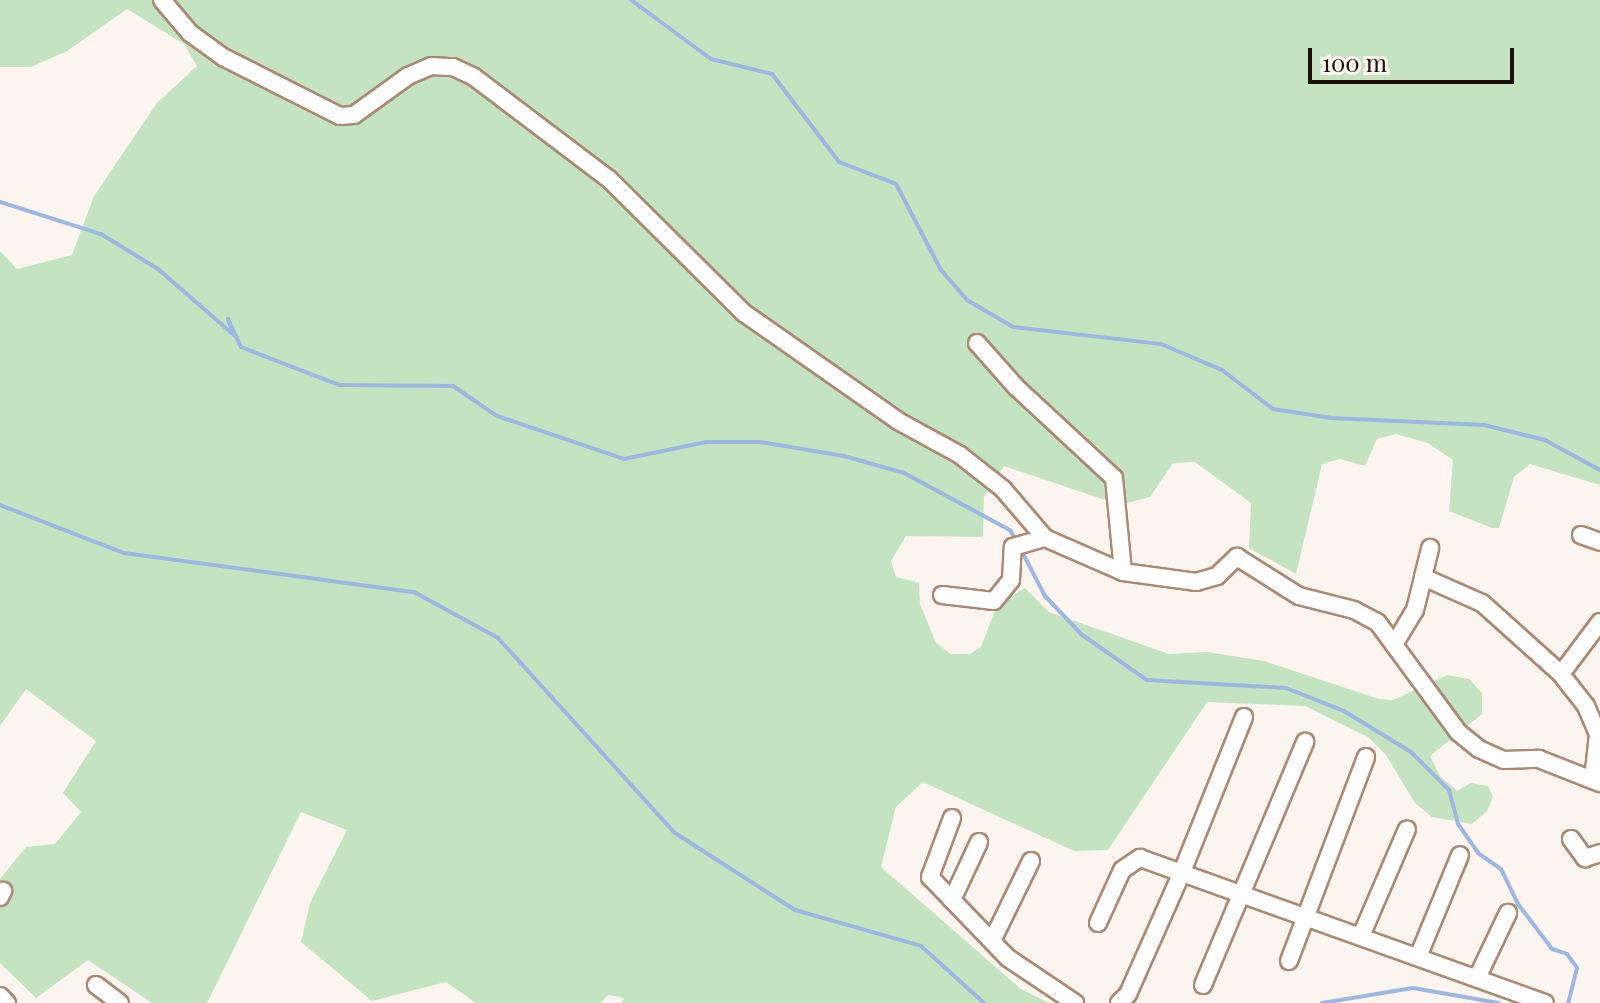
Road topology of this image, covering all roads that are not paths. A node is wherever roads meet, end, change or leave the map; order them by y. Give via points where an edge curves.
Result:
1 (162, 0) edge
2 (977, 343) dead end
3 (1581, 535) dead end
4 (1045, 538) junction
5 (1600, 542) edge
6 (1430, 548) dead end
7 (1123, 572) junction
8 (1423, 577) junction
9 (942, 595) dead end
10 (1600, 622) edge
11 (1395, 643) junction
12 (1561, 674) junction
13 (1244, 717) dead end
14 (1305, 742) dead end
15 (1366, 757) dead end
16 (1596, 781) edge
17 (952, 818) dead end
18 (1407, 829) dead end
19 (1571, 839) dead end
20 (979, 842) dead end
21 (1600, 853) edge
22 (1460, 855) dead end
23 (1031, 861) dead end
24 (1182, 872) junction
25 (1240, 893) junction
26 (952, 900) junction
27 (1508, 913) dead end
28 (1306, 917) junction
29 (1098, 923) dead end
30 (1361, 936) junction
31 (992, 941) junction
32 (1418, 957) junction
33 (1289, 961) dead end
34 (1478, 976) junction
35 (96, 985) dead end
36 (1203, 985) dead end
37 (0, 996) edge
38 (7, 1003) edge
39 (120, 1003) edge
40 (1075, 1003) edge
41 (1119, 1003) edge
42 (1545, 1003) edge

1 - 4 street via 190,33 223,57 340,116 354,115 431,66 453,67 474,77 609,179 744,313 898,421 960,455 1003,489
2 - 7 street via 1114,478
3 - 5 street
4 - 7 street
4 - 9 street via 1019,545 1011,580 994,601
6 - 8 street
7 - 11 street via 1196,582 1217,576 1237,557 1299,596 1366,615
8 - 11 street via 1415,610
8 - 12 street via 1482,603
10 - 12 street
11 - 16 street via 1458,732 1479,749 1504,760 1539,759
12 - 16 street via 1598,734
13 - 24 street
14 - 25 street
15 - 28 street
17 - 26 street via 930,874
18 - 30 street
19 - 21 street via 1585,858
20 - 26 street
22 - 32 street
23 - 31 street
24 - 25 street
24 - 29 street via 1140,858 1128,862
24 - 41 street via 1128,994
25 - 28 street
25 - 36 street
26 - 31 street
27 - 34 street
28 - 30 street
28 - 33 street
30 - 32 street
31 - 40 street
32 - 34 street
34 - 42 street
35 - 39 street
37 - 38 street

